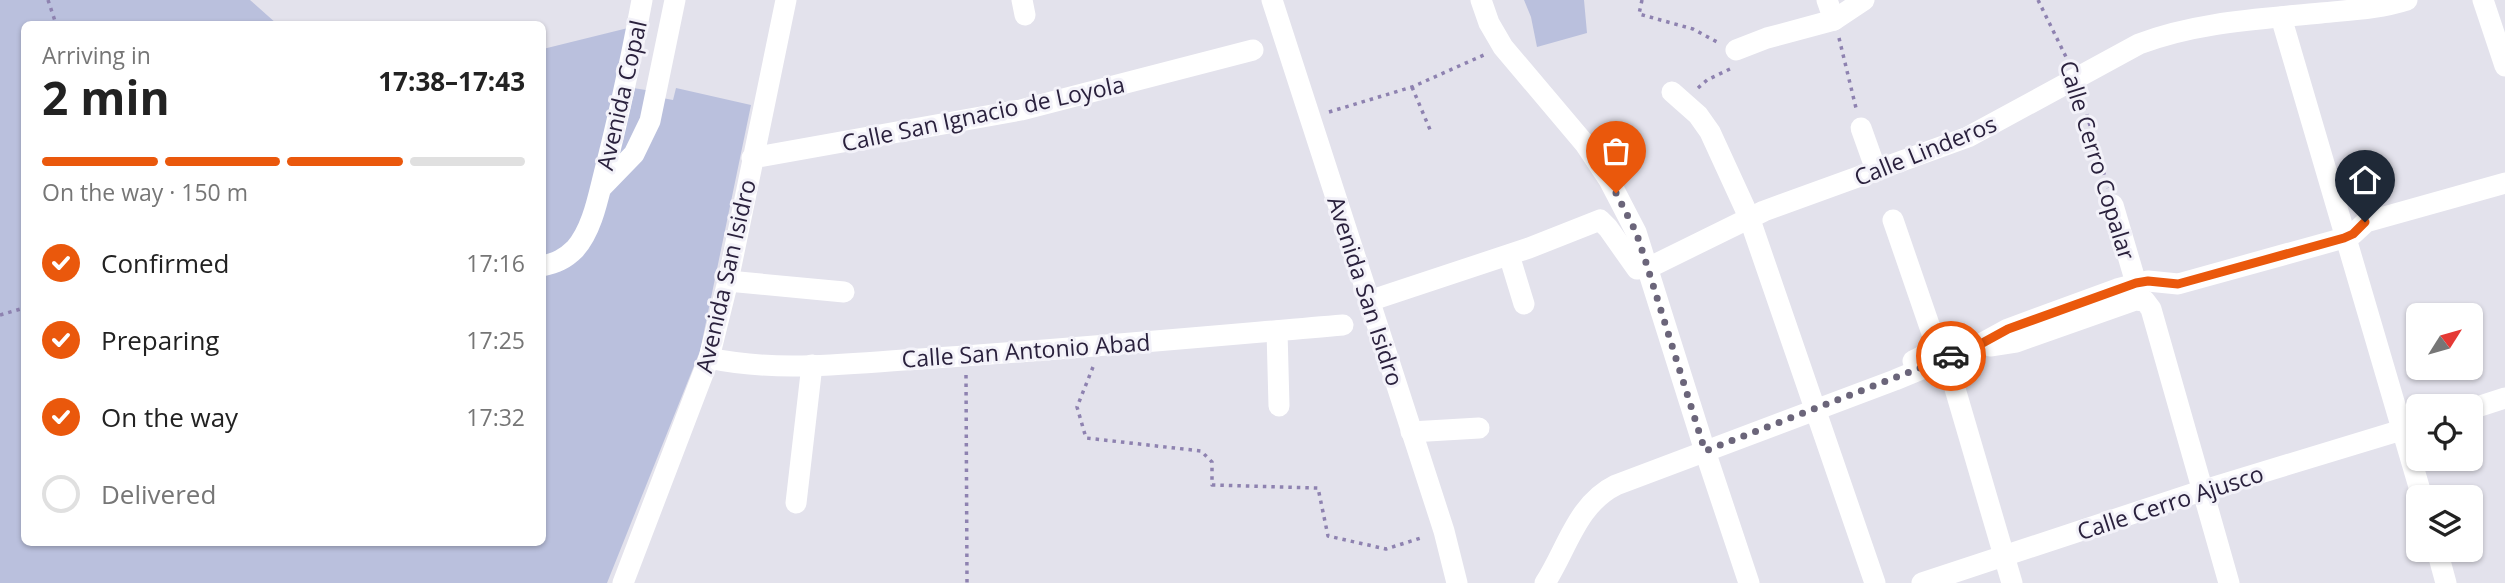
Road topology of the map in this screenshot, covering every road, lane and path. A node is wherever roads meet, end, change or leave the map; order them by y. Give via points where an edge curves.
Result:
1 (48, 0) edge
2 (642, 0) edge
3 (676, 0) edge
4 (786, 0) edge
5 (1272, 0) edge
6 (1480, 0) edge
7 (1642, 0) edge
8 (1864, 0) edge
9 (2038, 0) edge
10 (2407, 0) edge
11 (2483, 0) edge
12 (1831, 10) edge
13 (2281, 17) junction
14 (55, 21) edge
15 (1503, 47) junction
16 (1253, 50) dead end
17 (1736, 50) joint
18 (2505, 66) edge
19 (628, 74) junction
20 (659, 78) junction
21 (2076, 78) junction
22 (1412, 87) junction
23 (1672, 92) dead end
24 (1310, 117) junction
25 (1861, 128) joint
26 (1431, 132) dead end
27 (752, 158) junction
28 (1876, 170) junction
29 (2505, 183) edge
30 (600, 189) junction
31 (2113, 205) joint
32 (1749, 217) junction
33 (1893, 220) dead end
34 (2344, 238) junction
35 (1509, 255) junction
36 (546, 265) edge
37 (1648, 268) junction
38 (728, 281) junction
39 (844, 292) dead end
40 (2140, 292) junction
41 (1369, 301) junction
42 (1524, 304) dead end
43 (21, 309) edge
44 (0, 315) edge
45 (1343, 325) dead end
46 (1277, 331) junction
47 (1102, 345) junction
48 (965, 356) junction
49 (709, 358) junction
50 (1946, 358) junction
51 (812, 365) junction
52 (1868, 390) junction
53 (2505, 398) edge
54 (2483, 405) edge
55 (1279, 406) dead end
56 (1816, 409) junction
57 (2406, 416) edge
58 (1479, 428) dead end
59 (2406, 429) edge
60 (1411, 432) junction
61 (1705, 451) junction
62 (2201, 491) junction
63 (796, 503) dead end
64 (1444, 531) junction
65 (2004, 556) junction
66 (2440, 562) edge
67 (623, 583) edge
68 (967, 583) edge
69 (1457, 583) edge
70 (1545, 583) edge
71 (1749, 583) edge
72 (1875, 583) edge
73 (1922, 583) edge
74 (2012, 583) edge
75 (2229, 583) edge
76 (2446, 583) edge

1 - 14 path
2 - 19 street, Avenida Copal
3 - 20 street, Avenida Copal
4 - 27 street, Avenida San Isidro
5 - 24 street, Avenida San Isidro
6 - 15 street
7 - 17 path via 1639,14 1693,29
8 - 12 street
9 - 21 path, Calle Cerro Copalar
10 - 13 street, Calle Linderos via 2368,9
11 - 18 street
12 - 17 street
12 - 25 path
13 - 21 street, Calle Linderos via 2160,36
13 - 34 street
15 - 22 path
15 - 37 street via 1585,144 1609,180 1636,232
16 - 27 street, Calle San Ignacio de Loyola via 1021,110
19 - 20 street
19 - 30 street, Avenida Copal
20 - 30 street, Avenida Copal via 650,121 634,154
21 - 28 street, Calle Linderos via 1968,137
21 - 31 path, Calle Cerro Copalar
22 - 24 path
22 - 26 path
23 - 32 street via 1710,132
24 - 41 street, Avenida San Isidro
25 - 28 street
27 - 38 street, Avenida San Isidro
28 - 32 street, Calle Linderos
29 - 34 street via 2365,222
30 - 36 street, Avenida Copal via 575,248 558,263
31 - 40 street, Calle Cerro Copalar
32 - 37 street, Calle Linderos
32 - 56 street
33 - 52 street via 1936,346
34 - 40 street via 2178,284 2148,281
34 - 57 street
35 - 37 street via 1600,220 1637,269
35 - 41 street
35 - 42 street
37 - 61 street
38 - 39 street
38 - 49 street, Avenida San Isidro
40 - 50 street via 2008,329
40 - 62 street, Calle Cerro Copalar via 2151,309
41 - 60 street, Avenida San Isidro
43 - 44 path
45 - 46 street, Calle San Antonio Abad
46 - 47 street, Calle San Antonio Abad
46 - 55 street
47 - 48 street, Calle San Antonio Abad
47 - 64 path via 1077,407 1086,438 1201,451 1212,462 1212,485 1318,488 1328,536 1386,549
48 - 51 street, Calle San Antonio Abad
48 - 68 path
49 - 51 street, Calle San Antonio Abad via 736,364
49 - 67 street, Avenida San Isidro
50 - 52 street
50 - 65 street
51 - 63 street
52 - 56 street
53 - 54 street
56 - 61 street
56 - 72 street
58 - 60 street
59 - 62 street, Calle Cerro Ajusco
60 - 64 street, Avenida San Isidro
61 - 70 street via 1598,496 1576,524
61 - 71 street
62 - 65 street, Calle Cerro Ajusco
62 - 75 street, Calle Cerro Copalar
64 - 69 street, Avenida San Isidro
65 - 73 street, Calle Cerro Ajusco
65 - 74 street
66 - 76 street

